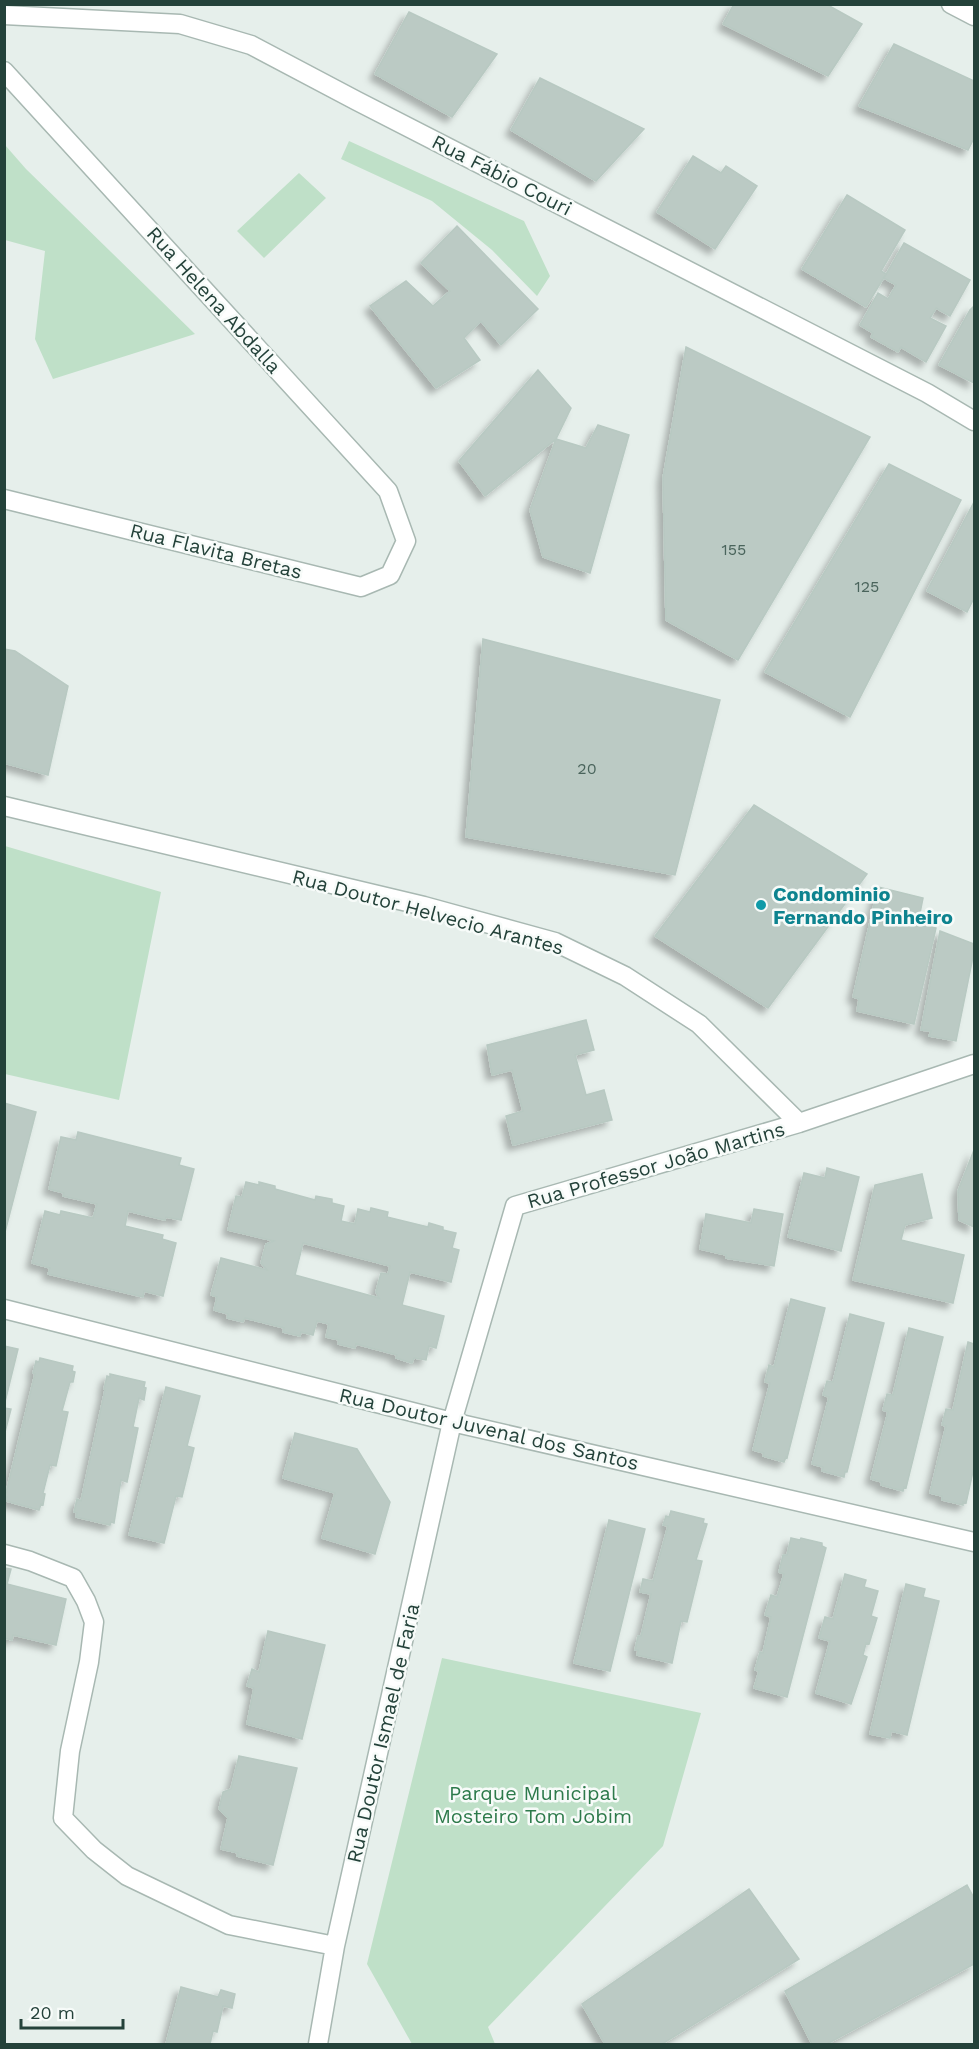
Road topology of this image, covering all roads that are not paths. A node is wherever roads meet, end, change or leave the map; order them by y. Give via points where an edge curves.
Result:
1 (951, 4) edge
2 (4, 15) edge
3 (975, 16) edge
4 (4, 71) edge
5 (975, 421) edge
6 (4, 499) edge
7 (406, 541) joint
8 (4, 806) edge
9 (975, 1064) edge
10 (799, 1123) junction
11 (4, 1309) edge
12 (452, 1422) junction
13 (975, 1542) edge
14 (4, 1554) edge
15 (335, 1946) junction
16 (318, 2044) edge

1 - 3 street
2 - 5 street, Rua Fábio Couri via 180,24 251,45
4 - 7 street, Rua Helena Abdalla via 388,490
6 - 7 street, Rua Flavita Bretas via 361,587 390,575
8 - 10 street, Rua Doutor Helvecio Arantes via 424,906 555,942 625,976 699,1024
9 - 10 street, Rua Professor João Martins
10 - 12 street, Rua Professor João Martins via 516,1206
11 - 12 street, Rua Doutor Juvenal dos Santos
12 - 13 street, Rua Doutor Juvenal dos Santos
12 - 15 street, Rua Doutor Ismael de Faria
14 - 15 street via 73,1578 94,1622 70,1751 63,1818 127,1876 229,1925
15 - 16 street, Rua Doutor Ismael de Faria

